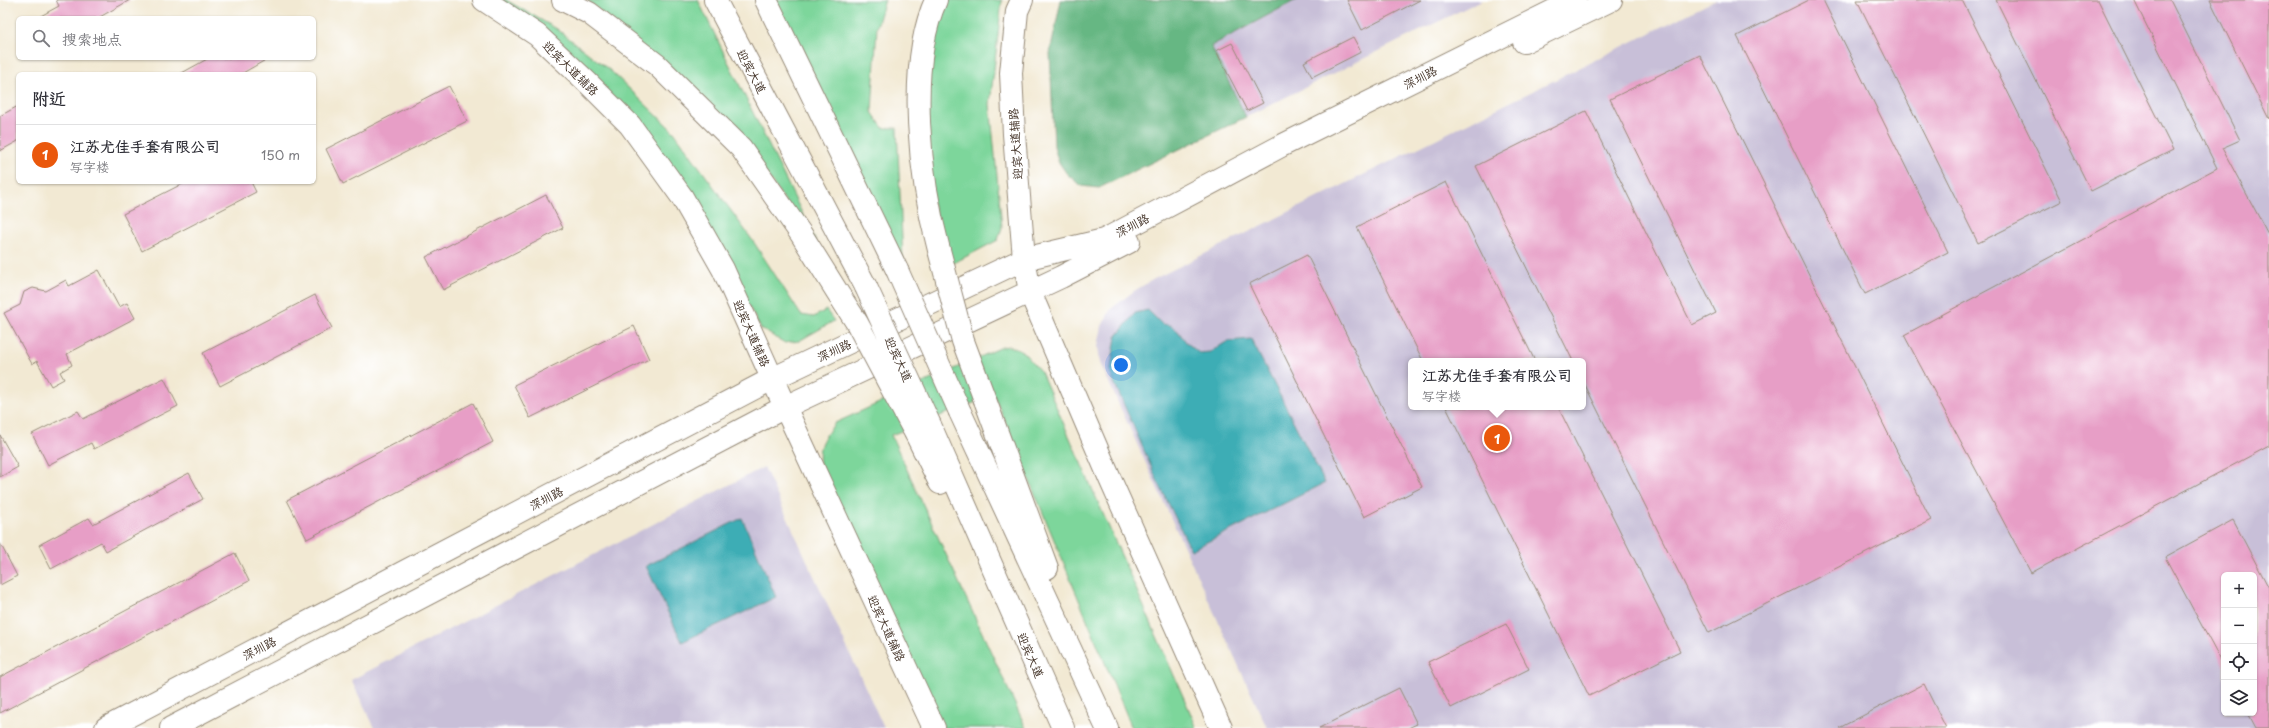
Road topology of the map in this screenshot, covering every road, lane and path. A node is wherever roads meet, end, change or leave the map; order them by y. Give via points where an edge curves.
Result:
1 (484, 0) edge
2 (563, 0) edge
3 (715, 0) edge
4 (766, 0) edge
5 (936, 0) edge
6 (1022, 0) edge
7 (1575, 0) edge
8 (1611, 0) edge
9 (1024, 259) junction
10 (1030, 292) junction
11 (772, 379) junction
12 (785, 407) junction
13 (923, 430) junction
14 (1059, 718) edge
15 (1104, 721) edge
16 (106, 728) edge
17 (171, 728) edge
18 (934, 728) edge
19 (1221, 728) edge

1 - 11 main road, 迎宾大道辅路 via 537,35 630,126 682,196 723,269
2 - 13 main road, bridge via 589,13 657,65 741,148 801,234
3 - 13 main road, 迎宾大道, bridge via 866,287
4 - 15 main road, bridge via 897,270
5 - 15 main road, bridge via 931,11 920,66 918,124 931,220 963,342
6 - 9 main road, 迎宾大道辅路 via 1017,12 1011,73
7 - 9 main road, 深圳路 via 1281,146 1104,240
8 - 10 main road, 深圳路 via 1287,157 1113,251
9 - 10 main road, 迎宾大道辅路
9 - 11 main road, 深圳路
10 - 12 main road, 深圳路
10 - 19 main road, 迎宾大道辅路
11 - 12 main road, 迎宾大道辅路
11 - 16 main road, 深圳路
12 - 17 main road, 深圳路
12 - 18 main road, 迎宾大道辅路
13 - 14 main road, 迎宾大道

